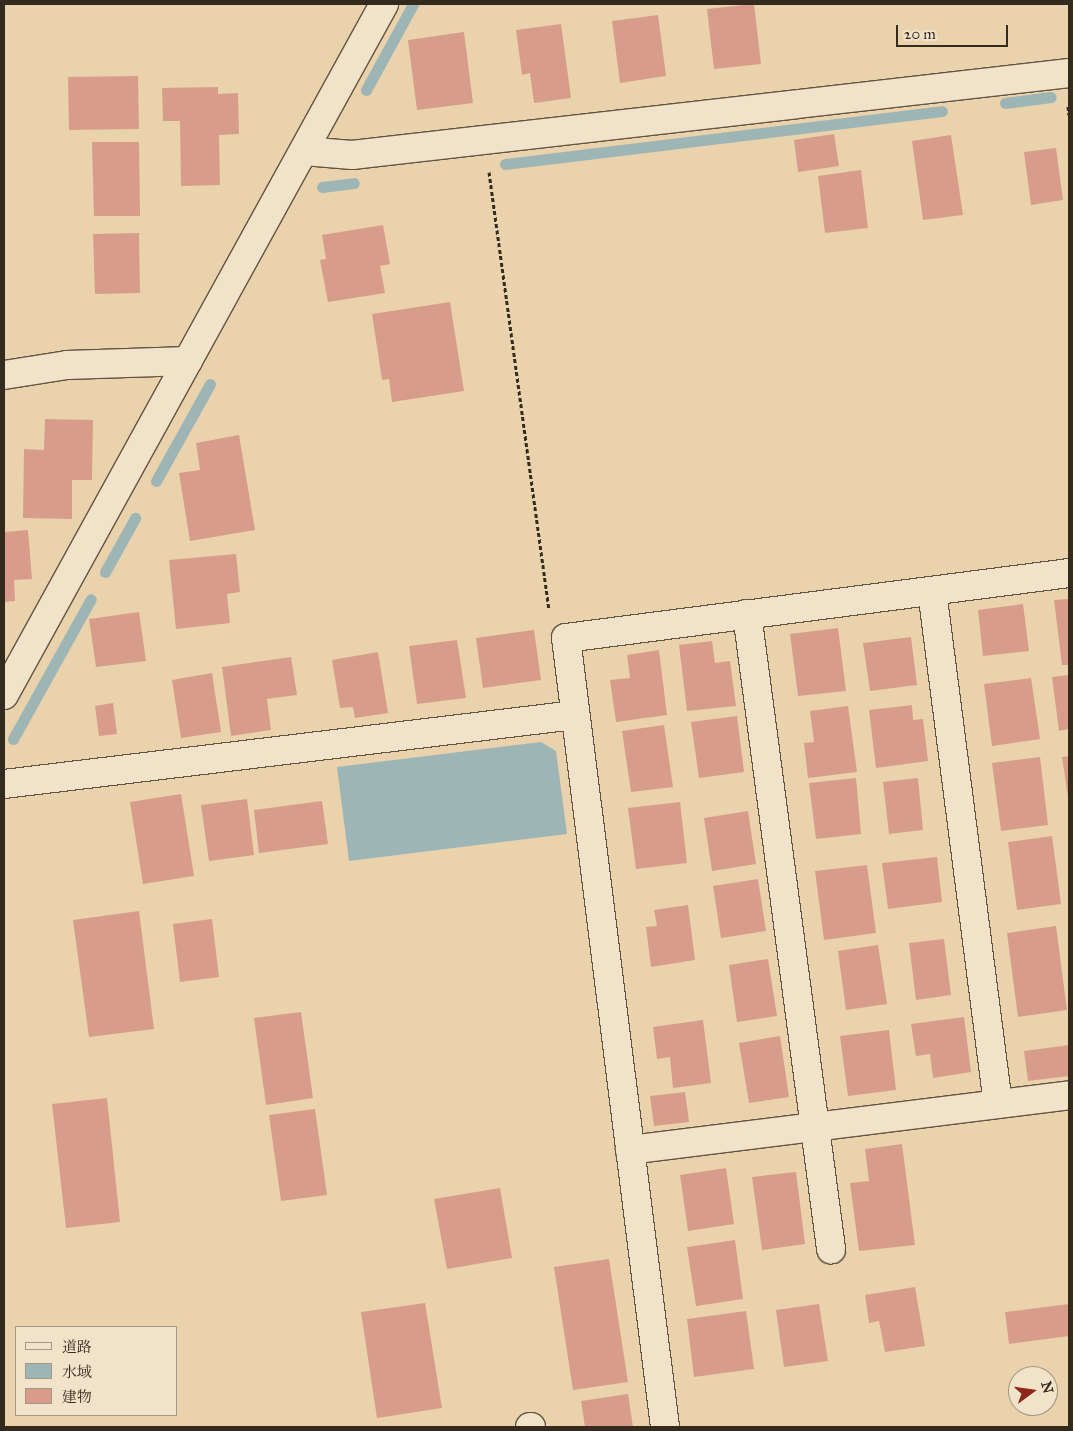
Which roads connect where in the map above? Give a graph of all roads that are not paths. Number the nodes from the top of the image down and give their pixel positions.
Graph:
1 (384, 4) edge
2 (1069, 73) edge
3 (304, 151) junction
4 (188, 361) junction
5 (4, 375) edge
6 (1069, 573) edge
7 (932, 591) junction
8 (747, 614) junction
9 (4, 695) edge
10 (575, 715) junction
11 (4, 784) edge
12 (1069, 1095) edge
13 (998, 1104) junction
14 (817, 1126) junction
15 (630, 1150) junction
16 (831, 1249) dead end
17 (665, 1427) edge

1 - 3 street
2 - 3 street
3 - 4 street
4 - 5 street
4 - 9 street
6 - 7 street
7 - 8 street
7 - 13 street
8 - 10 street
8 - 14 street
10 - 11 street
10 - 15 street
12 - 13 street
13 - 14 street
14 - 15 street
14 - 16 street
15 - 17 street

